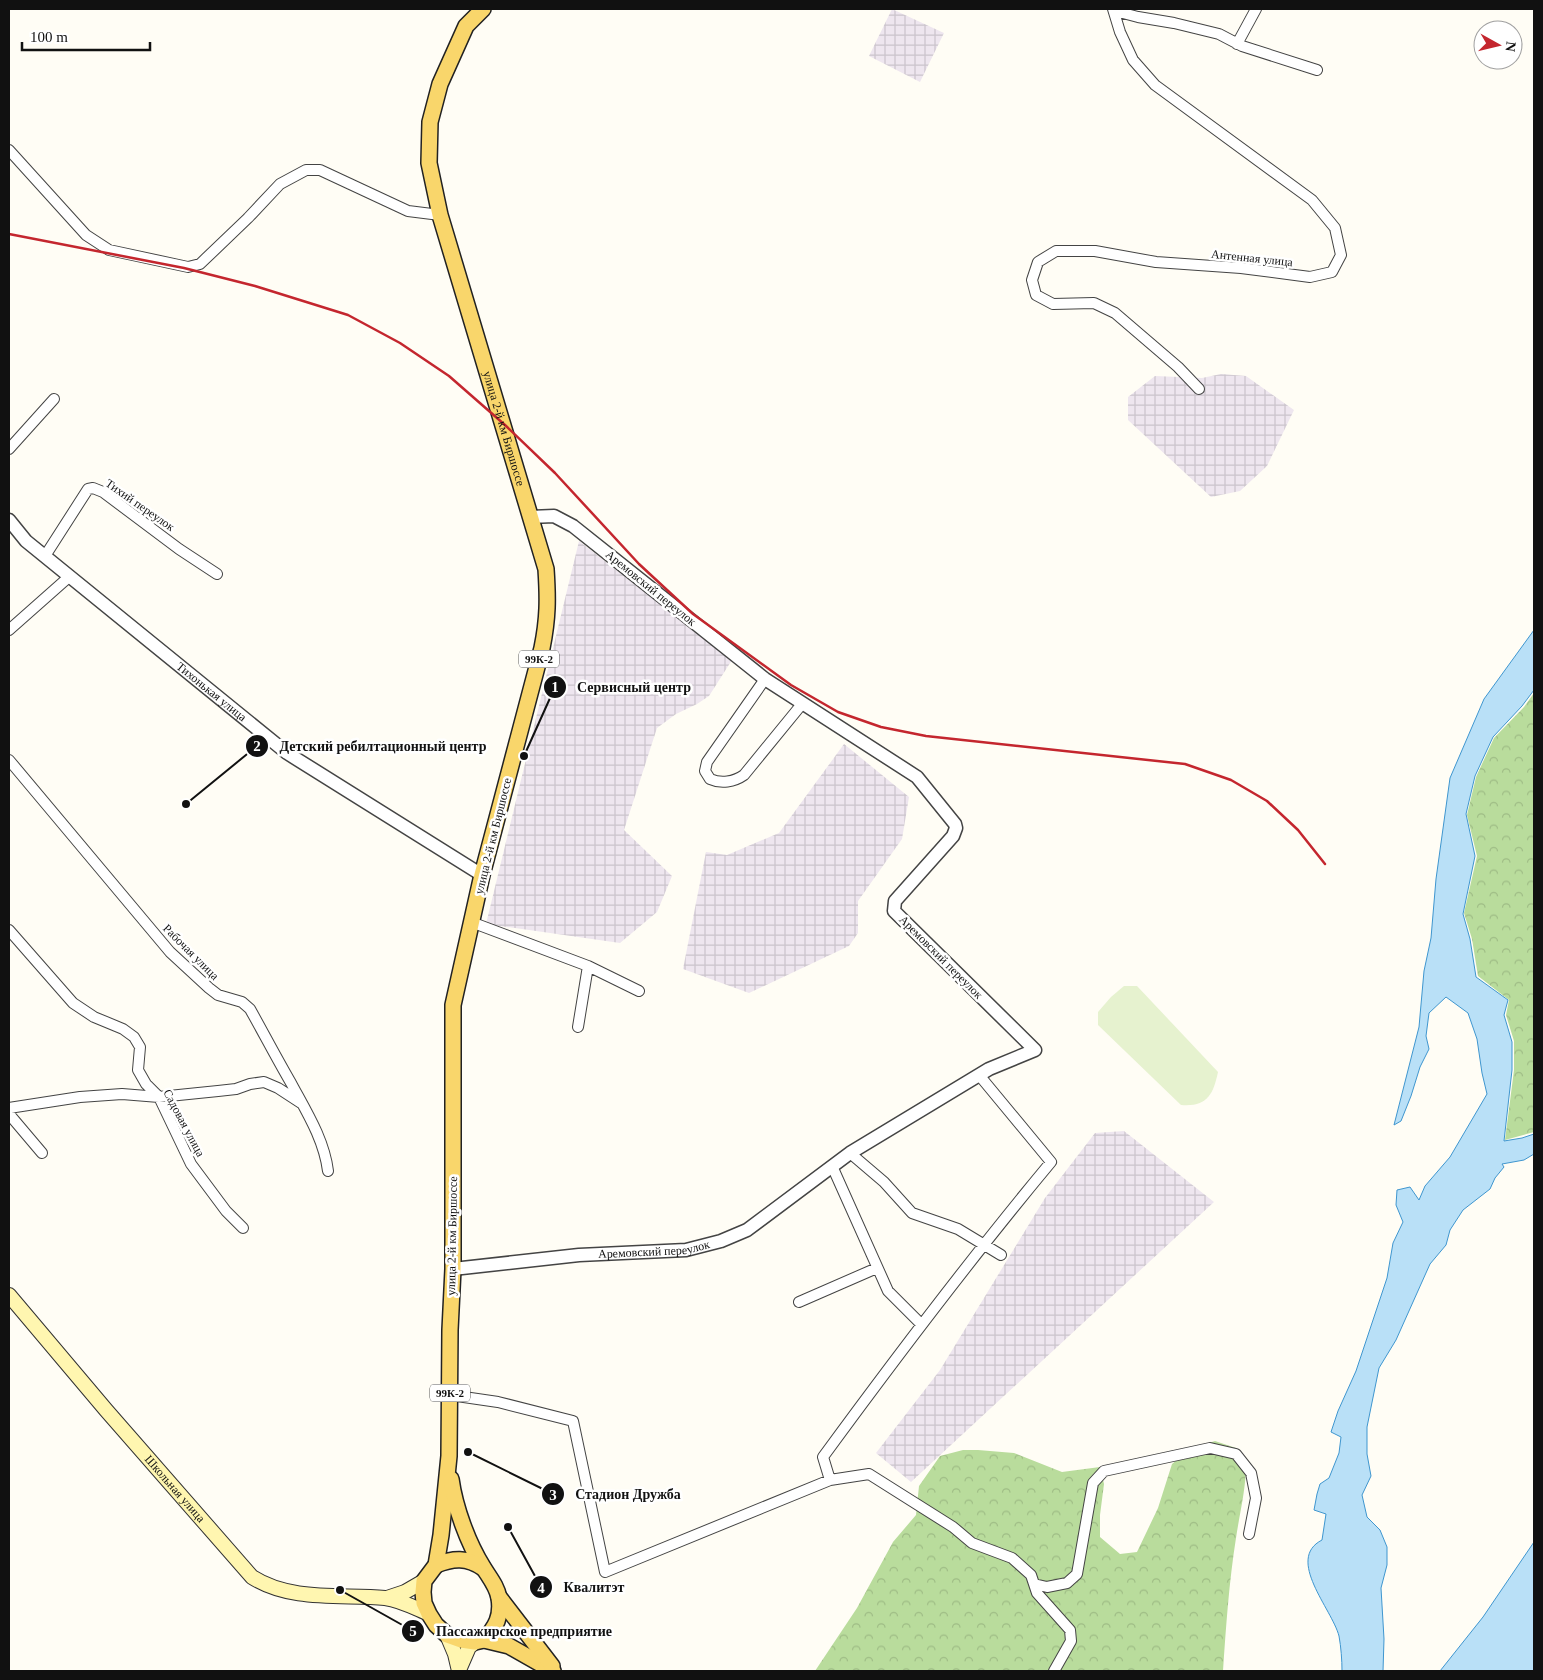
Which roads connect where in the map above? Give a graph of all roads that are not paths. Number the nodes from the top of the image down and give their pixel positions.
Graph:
1 (483, 9) edge
2 (1113, 9) edge
3 (1256, 9) edge
4 (1237, 44) junction
5 (1317, 70) dead end
6 (9, 150) edge
7 (440, 215) junction
8 (1199, 389) dead end
9 (54, 399) dead end
10 (9, 449) edge
11 (530, 517) junction
12 (9, 520) edge
13 (44, 556) junction
14 (217, 574) dead end
15 (70, 576) junction
16 (9, 630) edge
17 (765, 679) junction
18 (802, 704) junction
19 (9, 760) edge
20 (482, 875) junction
21 (471, 922) junction
22 (9, 930) edge
23 (588, 966) junction
24 (639, 991) dead end
25 (578, 1028) dead end
26 (979, 1075) junction
27 (159, 1097) junction
28 (302, 1103) junction
29 (9, 1108) edge
30 (9, 1114) edge
31 (42, 1153) dead end
32 (850, 1153) junction
33 (832, 1166) junction
34 (328, 1171) dead end
35 (243, 1228) dead end
36 (983, 1244) junction
37 (1001, 1255) dead end
38 (877, 1268) junction
39 (453, 1269) junction
40 (9, 1295) edge
41 (799, 1302) dead end
42 (921, 1324) junction
43 (450, 1395) junction
44 (449, 1456) junction
45 (830, 1480) junction
46 (1249, 1534) dead end
47 (436, 1565) junction
48 (483, 1568) junction
49 (424, 1582) junction
50 (1034, 1584) junction
51 (499, 1597) junction
52 (386, 1598) junction
53 (429, 1614) junction
54 (447, 1635) junction
55 (480, 1641) junction
56 (459, 1671) edge
57 (555, 1671) edge
58 (1054, 1671) edge

1 - 7 main road, улица 2-й км Биршоссе / 99К-2
2 - 4 street
2 - 8 street, Антенная улица
3 - 4 street
4 - 5 street
6 - 7 street
7 - 11 main road, улица 2-й км Биршоссе / 99К-2
9 - 10 street
11 - 17 street, Аремовский переулок
11 - 20 main road, улица 2-й км Биршоссе / 99К-2
12 - 13 street, Тихонькая улица
13 - 14 street, Тихий переулок
13 - 15 street, Тихонькая улица
15 - 16 street
15 - 20 street, Тихонькая улица
17 - 18 street, Аремовский переулок
17 - 18 street
18 - 26 street, Аремовский переулок
19 - 28 street, Рабочая улица
20 - 21 main road, улица 2-й км Биршоссе / 99К-2
21 - 23 street
21 - 39 main road, улица 2-й км Биршоссе / 99К-2
22 - 27 street, Садовая улица
23 - 24 street
23 - 25 street
26 - 32 street, Аремовский переулок
26 - 36 street
27 - 28 street
27 - 29 street
27 - 35 street, Садовая улица
28 - 34 street, Рабочая улица
30 - 31 street
32 - 33 street, Аремовский переулок
32 - 36 street
33 - 38 street
33 - 39 street, Аремовский переулок
36 - 37 street
36 - 42 street
38 - 41 street
38 - 42 street
39 - 43 main road, улица 2-й км Биршоссе / 99К-2
40 - 52 main road, Школьная улица
42 - 45 street
43 - 44 main road, улица 2-й км Биршоссе / 99К-2
43 - 45 street
44 - 47 main road, 99К-2
44 - 48 main road, 99К-2
45 - 50 street
46 - 50 street
47 - 48 main road
47 - 49 main road, 99К-2
48 - 51 main road, 99К-2
49 - 52 main road
49 - 53 main road
50 - 58 street
51 - 55 main road, 99К-2
51 - 57 main road, 99К-2
52 - 53 main road
53 - 54 main road
54 - 55 main road, 99К-2
54 - 56 main road
55 - 56 main road
55 - 57 main road, 99К-2

